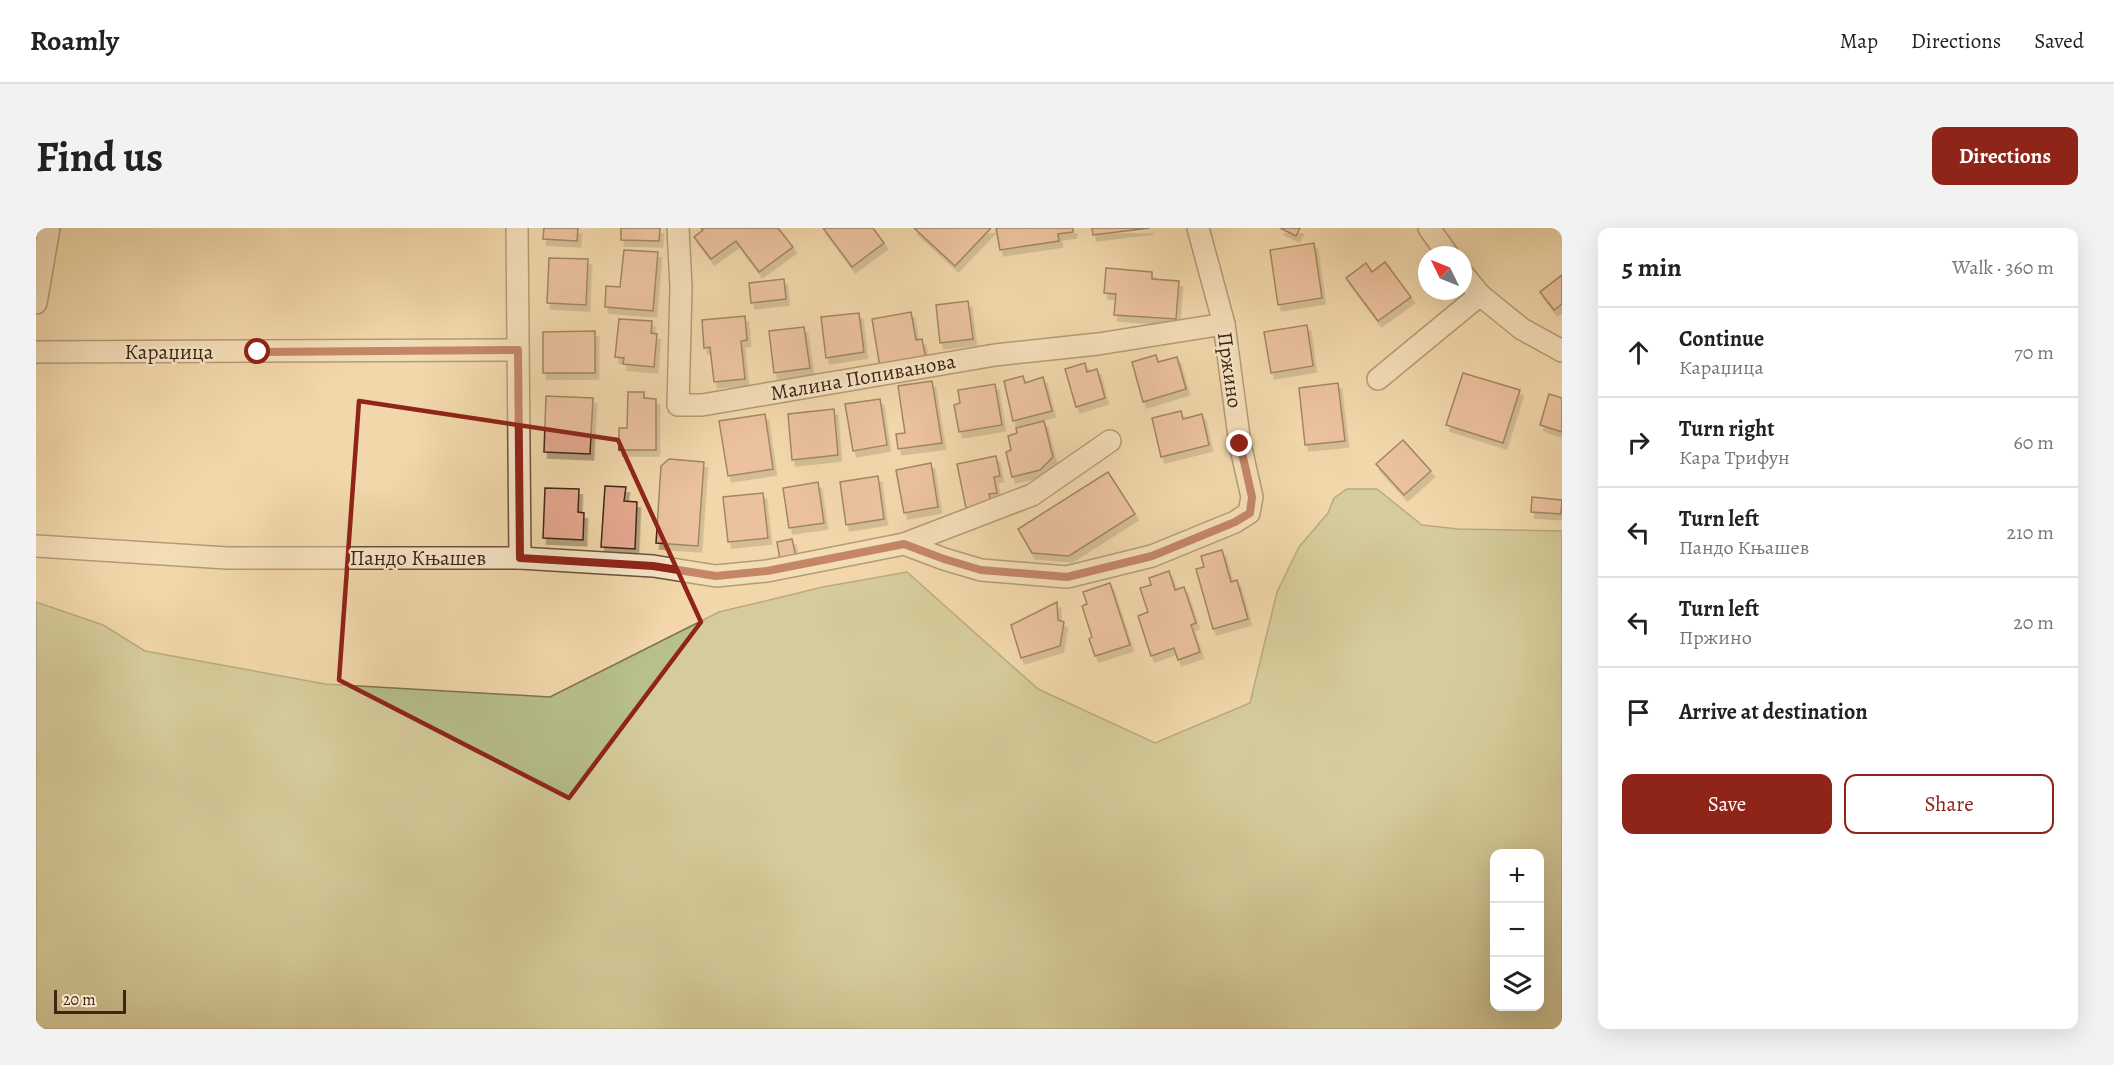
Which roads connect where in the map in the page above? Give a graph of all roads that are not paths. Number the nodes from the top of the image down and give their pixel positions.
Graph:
1 (49, 228) edge
2 (518, 228) edge
3 (678, 228) edge
4 (1198, 228) edge
5 (1429, 228) edge
6 (1442, 246) edge
7 (1472, 285) edge
8 (1480, 295) junction
9 (36, 303) edge
10 (1224, 324) junction
11 (518, 350) junction
12 (1562, 351) edge
13 (36, 352) edge
14 (1378, 379) dead end
15 (1110, 441) dead end
16 (904, 544) junction
17 (36, 546) edge
18 (520, 558) junction

1 - 9 street
2 - 11 street
3 - 10 street, Малина Попиванова
4 - 10 street, Пржино
5 - 6 street
7 - 8 street
8 - 12 street
8 - 14 street
10 - 16 street, Пржино
11 - 13 street, Караџица
11 - 18 street
15 - 16 street, Пандо Књашев
16 - 18 street, Пандо Књашев
17 - 18 street, Пандо Књашев

